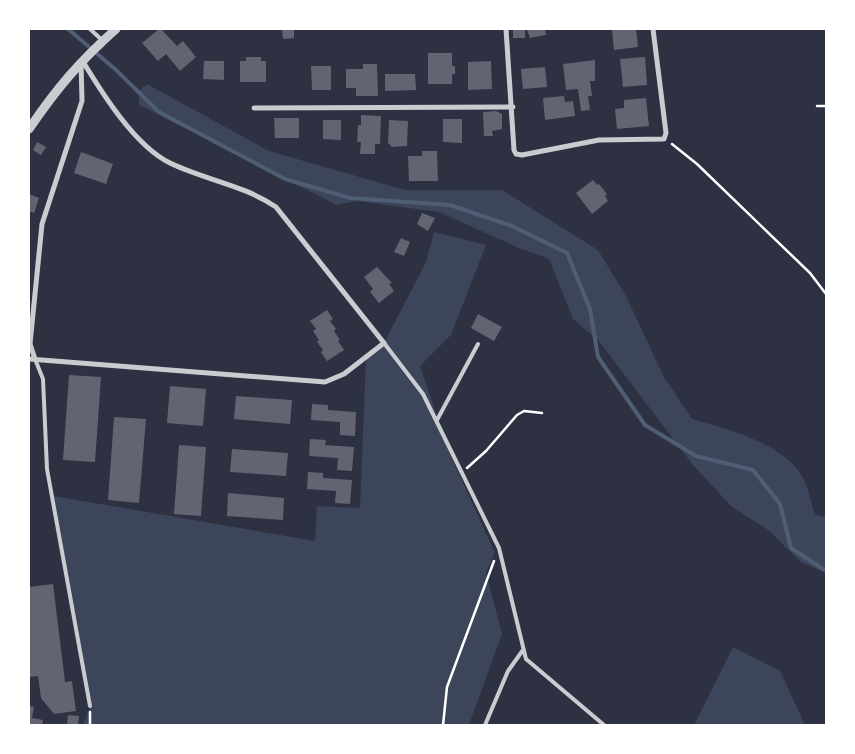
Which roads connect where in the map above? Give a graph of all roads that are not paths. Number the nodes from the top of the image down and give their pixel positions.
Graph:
1 (90, 29) edge
2 (116, 29) edge
3 (506, 29) edge
4 (654, 29) edge
5 (101, 42) junction
6 (84, 58) junction
7 (513, 107) junction
8 (254, 108) dead end
9 (29, 129) edge
10 (384, 344) junction
11 (478, 344) dead end
12 (29, 359) edge
13 (35, 359) junction
14 (436, 420) junction
15 (523, 650) junction
16 (90, 706) dead end
17 (485, 725) edge
18 (604, 725) edge

1 - 5 lane
2 - 5 street
3 - 7 street
4 - 7 street
5 - 6 street
6 - 9 street
6 - 10 street
6 - 13 street
7 - 8 street
10 - 13 street
10 - 14 lane
11 - 14 lane
12 - 13 street
13 - 16 lane
14 - 15 lane
15 - 17 lane
15 - 18 lane

